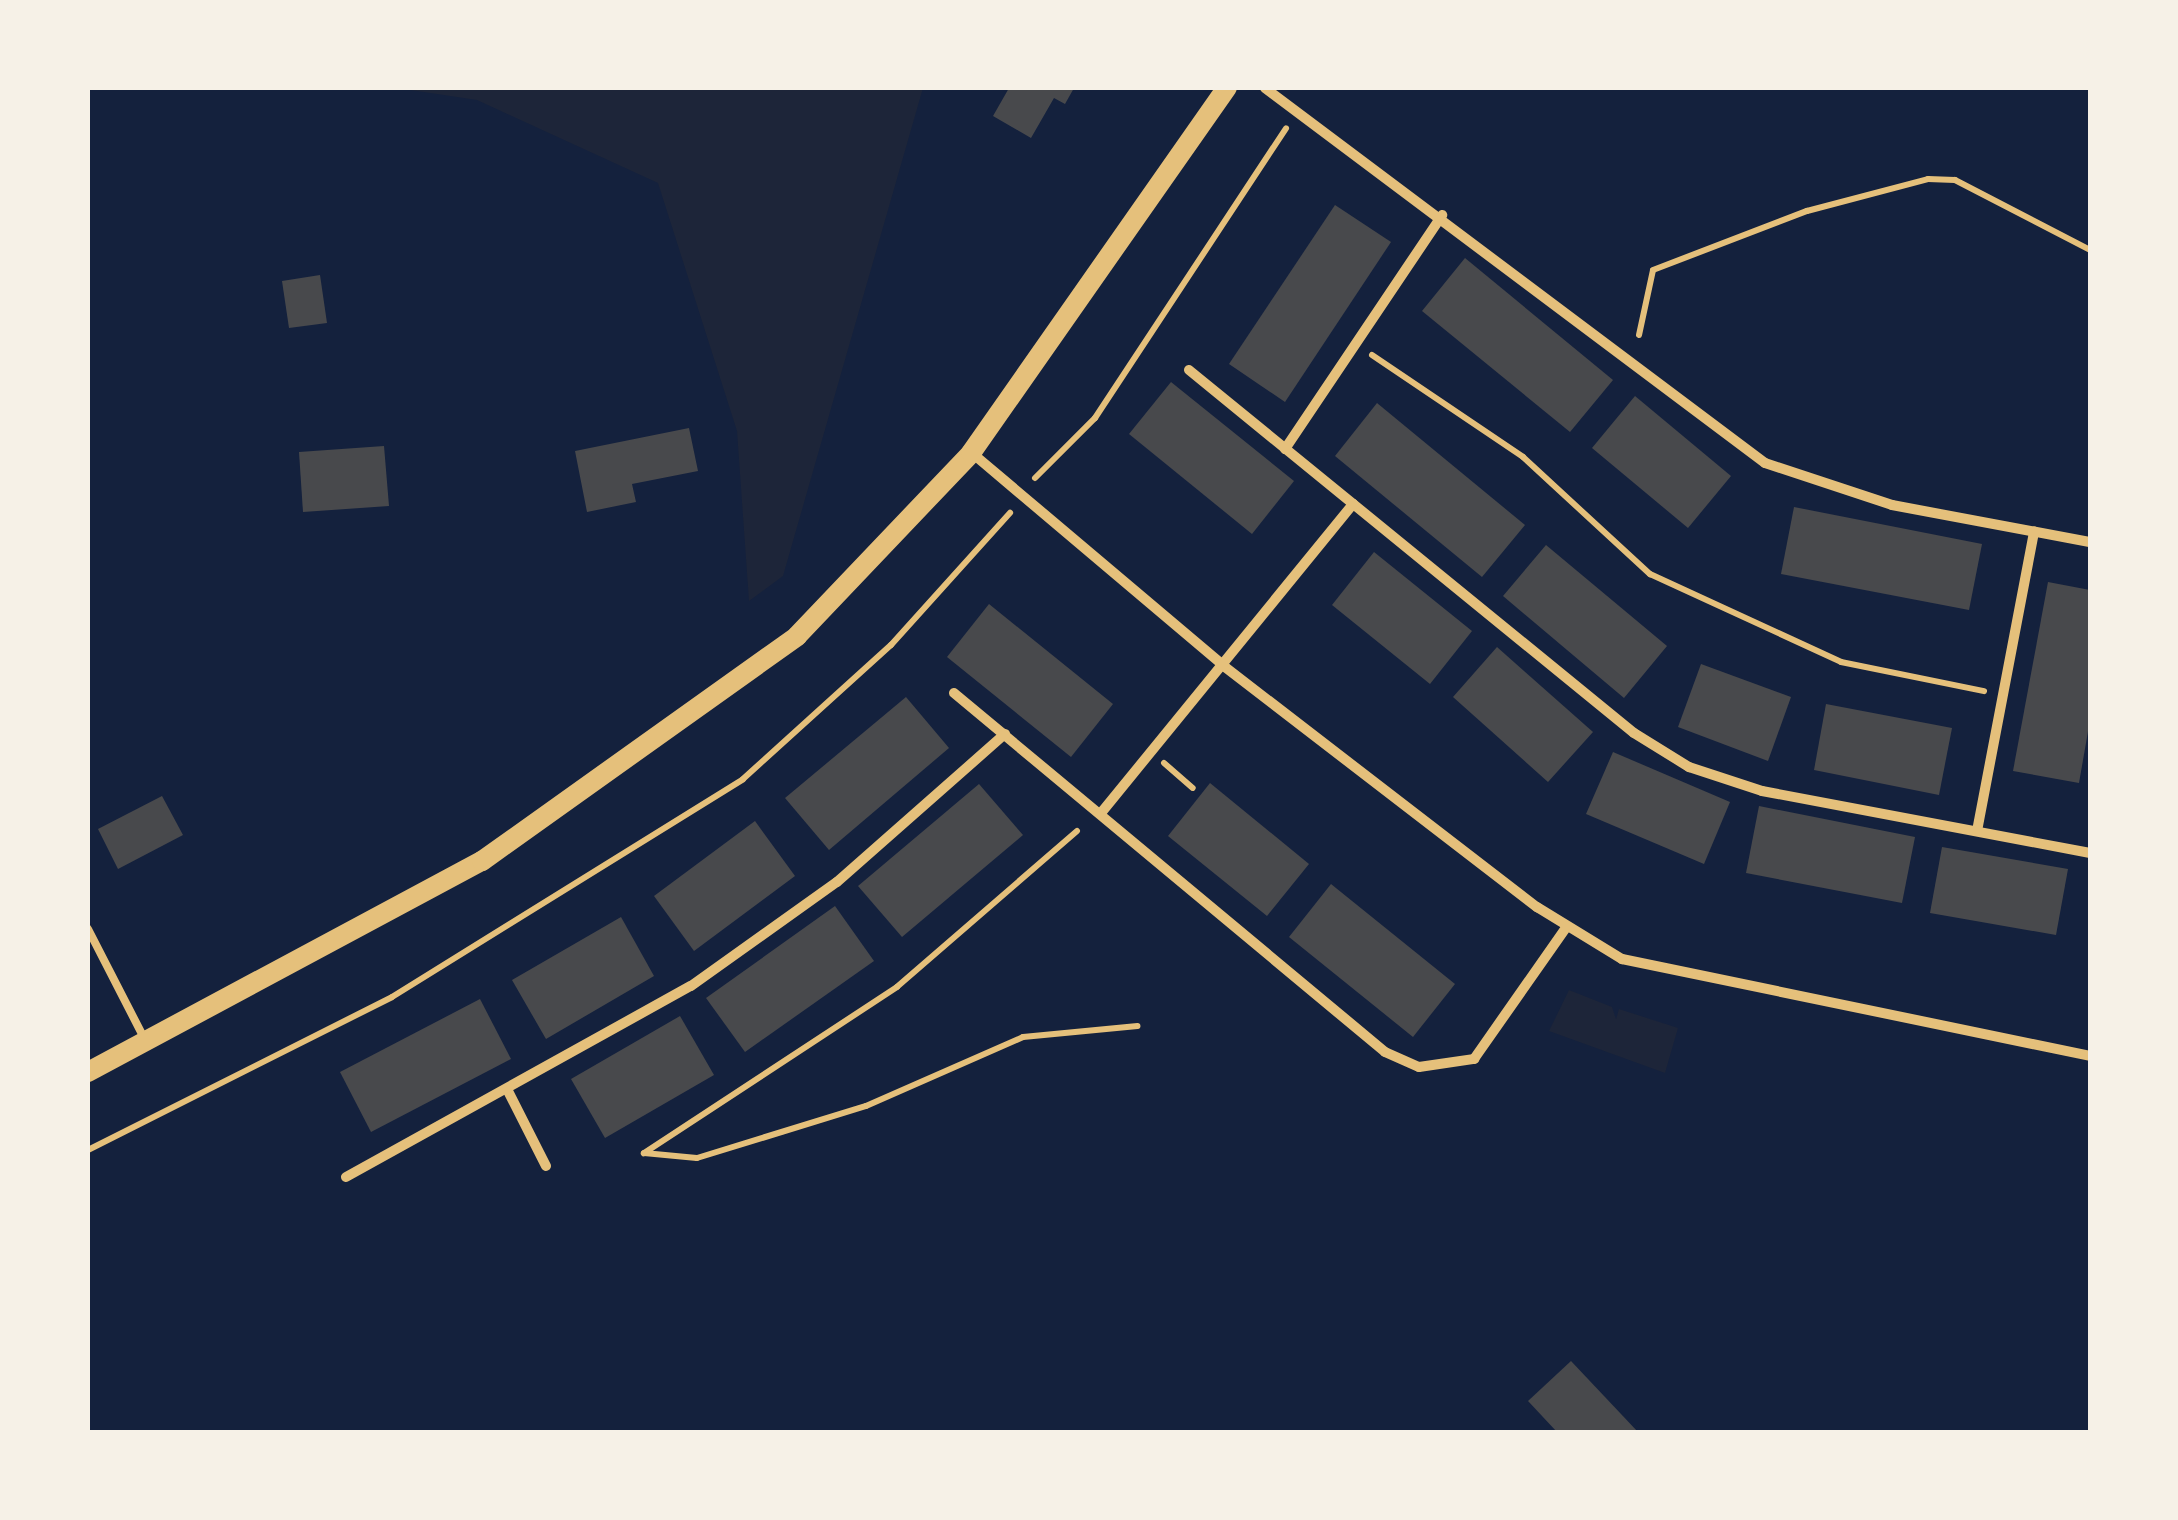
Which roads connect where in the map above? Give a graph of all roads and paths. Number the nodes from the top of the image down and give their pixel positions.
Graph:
1 (1227, 88) edge
2 (1265, 88) edge
3 (1300, 110) junction
4 (1442, 215) junction
5 (2090, 250) edge
6 (1639, 335) dead end
7 (1371, 354) dead end
8 (1188, 370) dead end
9 (1286, 448) junction
10 (971, 453) junction
11 (1040, 472) dead end
12 (1353, 504) junction
13 (1008, 515) dead end
14 (2034, 532) junction
15 (2090, 542) edge
16 (1225, 667) junction
17 (1984, 691) dead end
18 (954, 693) dead end
19 (1005, 734) junction
20 (1152, 753) junction
21 (1193, 788) dead end
22 (1101, 813) junction
23 (1077, 831) dead end
24 (1977, 832) junction
25 (2090, 853) edge
26 (1567, 926) junction
27 (88, 929) edge
28 (1137, 1026) dead end
29 (146, 1042) junction
30 (2090, 1056) edge
31 (88, 1072) edge
32 (508, 1091) junction
33 (88, 1150) edge
34 (546, 1166) dead end
35 (346, 1177) dead end

1 - 10 main road
2 - 3 street
3 - 4 street
3 - 11 path
4 - 9 street
4 - 14 street
5 - 6 path
7 - 17 path
8 - 9 street
9 - 12 street
10 - 16 street
10 - 29 main road
12 - 16 street
12 - 24 street
13 - 33 path
14 - 15 street
14 - 24 street
16 - 20 street
16 - 26 street
18 - 19 street
19 - 22 street
19 - 32 street
20 - 21 path
20 - 22 street
22 - 26 street
23 - 28 path
24 - 25 street
26 - 30 street
27 - 29 lane
29 - 31 main road
32 - 34 street
32 - 35 street

